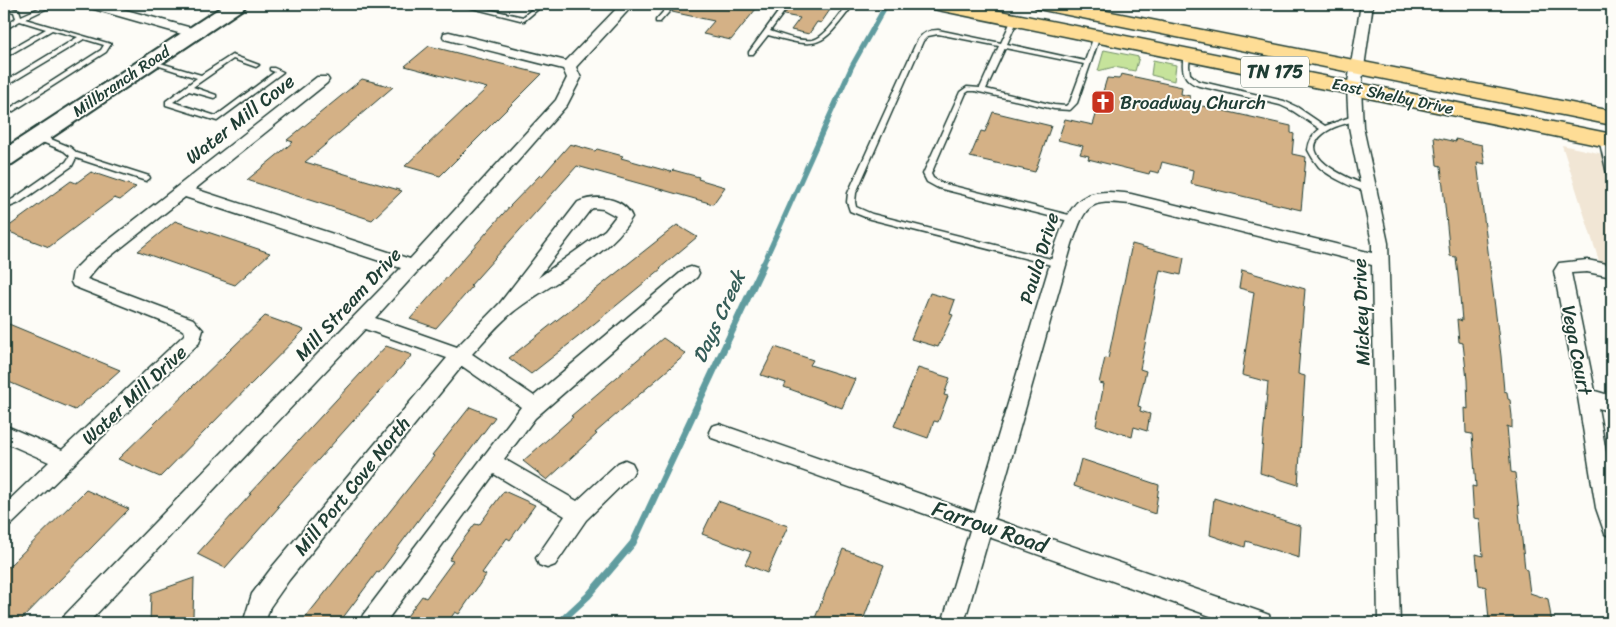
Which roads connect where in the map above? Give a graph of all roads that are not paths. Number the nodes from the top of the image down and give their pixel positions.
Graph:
1 (53, 4) edge
2 (94, 4) edge
3 (238, 4) edge
4 (459, 4) edge
5 (541, 4) edge
6 (605, 4) edge
7 (673, 4) edge
8 (787, 4) edge
9 (850, 4) edge
10 (938, 4) edge
11 (1043, 4) edge
12 (1367, 4) edge
13 (627, 6) edge
14 (4, 8) edge
15 (19, 19) junction
16 (1015, 19) junction
17 (658, 21) dead end
18 (4, 28) edge
19 (52, 28) junction
20 (766, 32) junction
21 (194, 33) junction
22 (449, 36) dead end
23 (1097, 36) junction
24 (83, 37) junction
25 (1003, 45) junction
26 (751, 53) dead end
27 (1188, 54) junction
28 (4, 56) edge
29 (150, 62) junction
30 (1087, 63) junction
31 (256, 65) dead end
32 (569, 66) junction
33 (1356, 66) junction
34 (272, 70) dead end
35 (202, 77) junction
36 (322, 80) dead end
37 (4, 85) edge
38 (187, 88) junction
39 (1354, 88) junction
40 (982, 91) junction
41 (214, 96) dead end
42 (230, 100) dead end
43 (238, 103) junction
44 (4, 115) edge
45 (1356, 118) junction
46 (1612, 118) edge
47 (1324, 130) junction
48 (38, 136) junction
49 (1608, 140) edge
50 (74, 155) junction
51 (4, 159) edge
52 (146, 178) dead end
53 (1612, 178) edge
54 (182, 190) junction
55 (1370, 190) junction
56 (4, 206) edge
57 (1072, 219) junction
58 (1381, 261) junction
59 (1059, 264) junction
60 (413, 266) junction
61 (1611, 271) edge
62 (691, 273) dead end
63 (506, 308) junction
64 (362, 321) junction
65 (460, 355) junction
66 (1587, 397) junction
67 (1612, 404) edge
68 (534, 406) junction
69 (719, 432) dead end
70 (4, 433) edge
71 (65, 460) junction
72 (490, 461) junction
73 (625, 468) dead end
74 (579, 513) junction
75 (1609, 517) edge
76 (4, 518) edge
77 (981, 524) junction
78 (547, 558) dead end
79 (73, 623) edge
80 (254, 623) edge
81 (371, 623) edge
82 (953, 623) edge
83 (1260, 623) edge
84 (1389, 623) edge

1 - 15 lane
2 - 21 street
3 - 21 main road, Millbranch Road
4 - 5 lane
6 - 13 lane
7 - 17 lane
8 - 20 lane
9 - 20 lane
10 - 16 main road, East Shelby Drive / TN 175
11 - 33 main road, East Shelby Drive / TN 175
12 - 33 street, Mickey Drive
13 - 32 street
14 - 15 lane
15 - 18 lane
15 - 19 lane
16 - 23 main road, East Shelby Drive / TN 175
16 - 25 lane
19 - 24 lane
19 - 28 lane
20 - 26 lane
21 - 29 main road, Millbranch Road
22 - 32 street
23 - 27 main road, East Shelby Drive / TN 175
23 - 30 lane
24 - 37 lane
24 - 44 lane
25 - 30 lane
25 - 40 lane
25 - 59 lane
27 - 39 main road, East Shelby Drive / TN 175
27 - 47 lane
29 - 35 lane
29 - 48 main road, Millbranch Road
30 - 40 lane
31 - 35 lane
32 - 60 street, Mill Stream Drive
33 - 39 street, Mickey Drive
33 - 46 main road, East Shelby Drive / TN 175
34 - 43 lane
35 - 38 lane
36 - 54 street, Water Mill Cove
38 - 41 lane
38 - 43 lane
39 - 45 street, Mickey Drive
39 - 49 main road, East Shelby Drive / TN 175
40 - 57 lane
42 - 43 lane
45 - 47 lane
45 - 55 street, Mickey Drive
47 - 55 lane
48 - 50 lane
48 - 51 main road, Millbranch Road
49 - 53 lane
50 - 52 lane
50 - 56 lane
54 - 60 street
54 - 71 street, Water Mill Drive
55 - 58 street, Mickey Drive
57 - 58 street, Paula Drive
57 - 59 street, Paula Drive
58 - 84 street, Mickey Drive
59 - 77 street, Paula Drive
60 - 64 street, Mill Stream Drive
61 - 66 street, Vega Court
62 - 68 street
63 - 63 street
63 - 65 street, Mill Port Cove North
64 - 65 street
64 - 79 street, Mill Stream Drive
65 - 68 street
65 - 80 street, Mill Port Cove North
66 - 67 street
66 - 75 street, Vega Court
68 - 72 street
69 - 77 street, Farrow Road
70 - 71 street
71 - 76 street, Water Mill Drive
72 - 74 street
72 - 81 street
73 - 74 street
74 - 78 street
77 - 82 street, Paula Drive
77 - 83 street, Farrow Road

